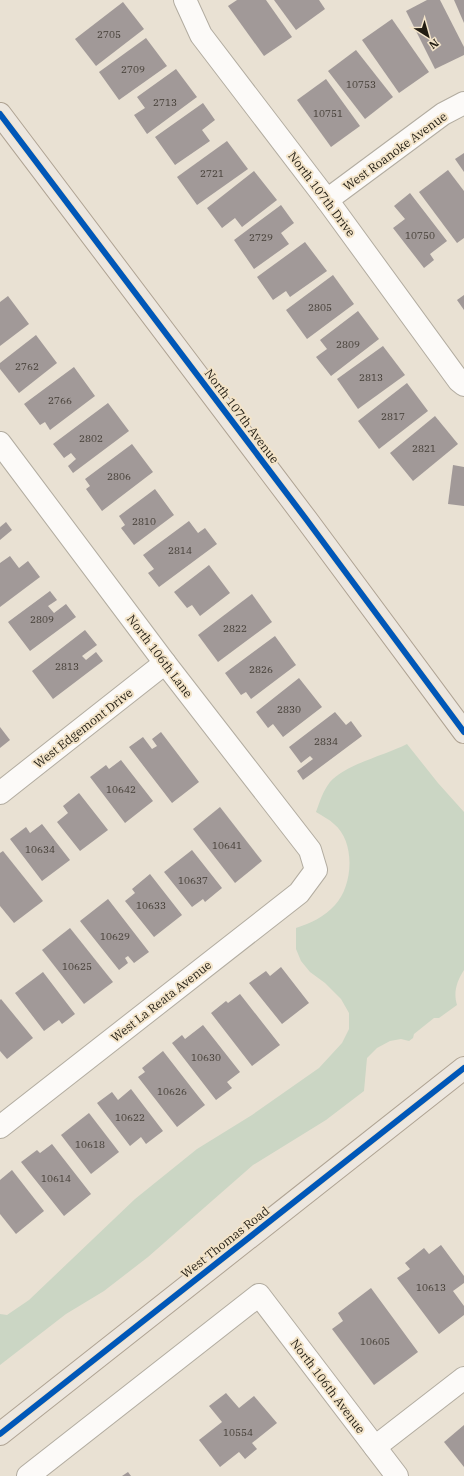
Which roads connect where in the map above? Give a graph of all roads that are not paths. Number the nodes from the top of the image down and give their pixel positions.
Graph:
1 (185, 0) edge
2 (464, 103) edge
3 (0, 114) edge
4 (327, 200) junction
5 (464, 385) edge
6 (0, 443) edge
7 (165, 663) junction
8 (464, 732) edge
9 (0, 793) edge
10 (316, 870) joint
11 (464, 1068) edge
12 (0, 1127) edge
13 (464, 1378) edge
14 (0, 1434) edge
15 (375, 1447) junction
16 (28, 1476) edge
17 (397, 1476) edge

1 - 4 street, North 107th Drive
2 - 4 street, West Roanoke Avenue
3 - 8 main road, North 107th Avenue
4 - 5 street, North 107th Drive
6 - 7 street, North 106th Lane
7 - 9 street, West Edgemont Drive
7 - 10 street, North 106th Lane
10 - 12 street, West La Reata Avenue
11 - 14 main road, West Thomas Road
13 - 15 street
15 - 16 street, North 106th Avenue
15 - 17 street, North 106th Avenue

